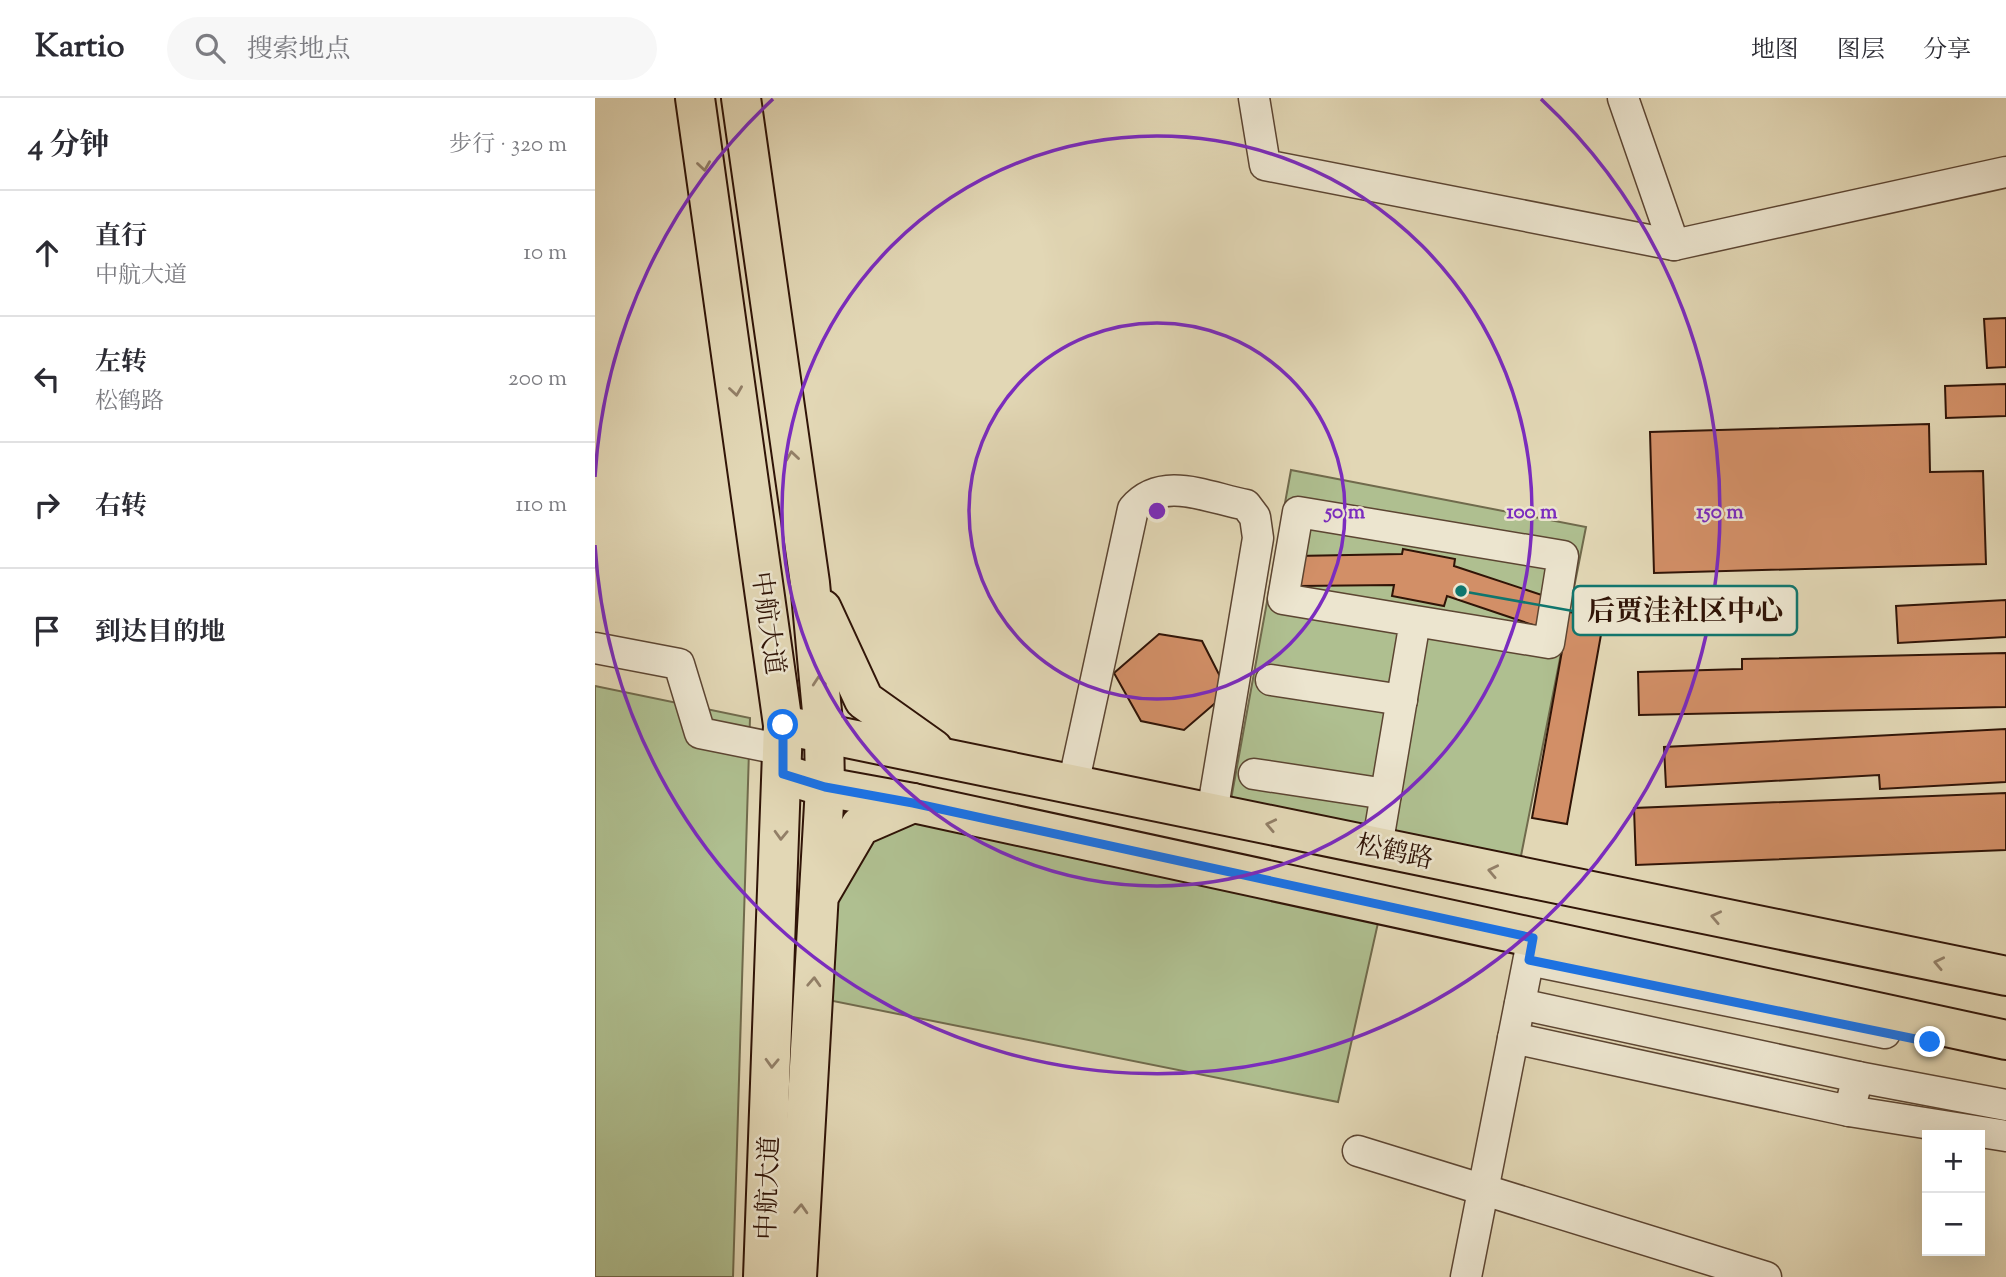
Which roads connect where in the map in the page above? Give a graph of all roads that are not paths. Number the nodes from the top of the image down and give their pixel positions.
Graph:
1 (695, 98) edge
2 (741, 98) edge
3 (1254, 98) edge
4 (1623, 98) edge
5 (2006, 172) edge
6 (1674, 245) junction
7 (810, 583) junction
8 (1415, 621) junction
9 (595, 648) edge
10 (1271, 680) dead end
11 (1402, 700) junction
12 (824, 733) junction
13 (784, 750) junction
14 (946, 758) junction
15 (1254, 774) dead end
16 (1073, 785) junction
17 (825, 787) junction
18 (1386, 794) junction
19 (913, 803) junction
20 (1212, 813) junction
21 (1377, 847) junction
22 (819, 896) junction
23 (1531, 949) junction
24 (2006, 976) edge
25 (1520, 1004) junction
26 (1513, 1038) junction
27 (2006, 1040) edge
28 (2006, 1054) edge
29 (1858, 1077) junction
30 (2006, 1105) edge
31 (1849, 1111) junction
32 (2006, 1136) edge
33 (1357, 1151) dead end
34 (1482, 1191) junction
35 (763, 1277) edge
36 (797, 1277) edge
37 (1466, 1277) edge
38 (1766, 1277) edge

1 -> 13 main road, 中航大道
7 -> 2 main road, 中航大道
3 - 6 street
4 - 6 street
5 - 6 street
12 -> 7 main road, 中航大道
7 - 14 main road
8 - 8 street
8 - 11 street
9 - 13 street
10 - 11 street
11 - 18 street
12 - 13 main road, 松鹤路
12 - 14 main road, 松鹤路
12 - 17 main road, 中航大道
13 - 17 main road
13 -> 35 main road, 中航大道
14 - 16 main road, 松鹤路
15 - 18 street
16 - 20 main road, 松鹤路
16 - 20 street
17 - 19 main road
17 - 22 main road, 中航大道
18 - 21 street
19 - 22 main road
19 - 23 main road
21 -> 20 main road, 松鹤路
24 -> 21 main road, 松鹤路
36 -> 22 main road, 中航大道
23 - 25 street
23 - 27 main road
23 - 28 street
25 - 26 street
25 - 29 street
26 - 31 street
26 - 34 street
29 - 30 street
29 - 31 street
31 - 32 street
33 - 34 street
34 - 37 street
34 - 38 street

